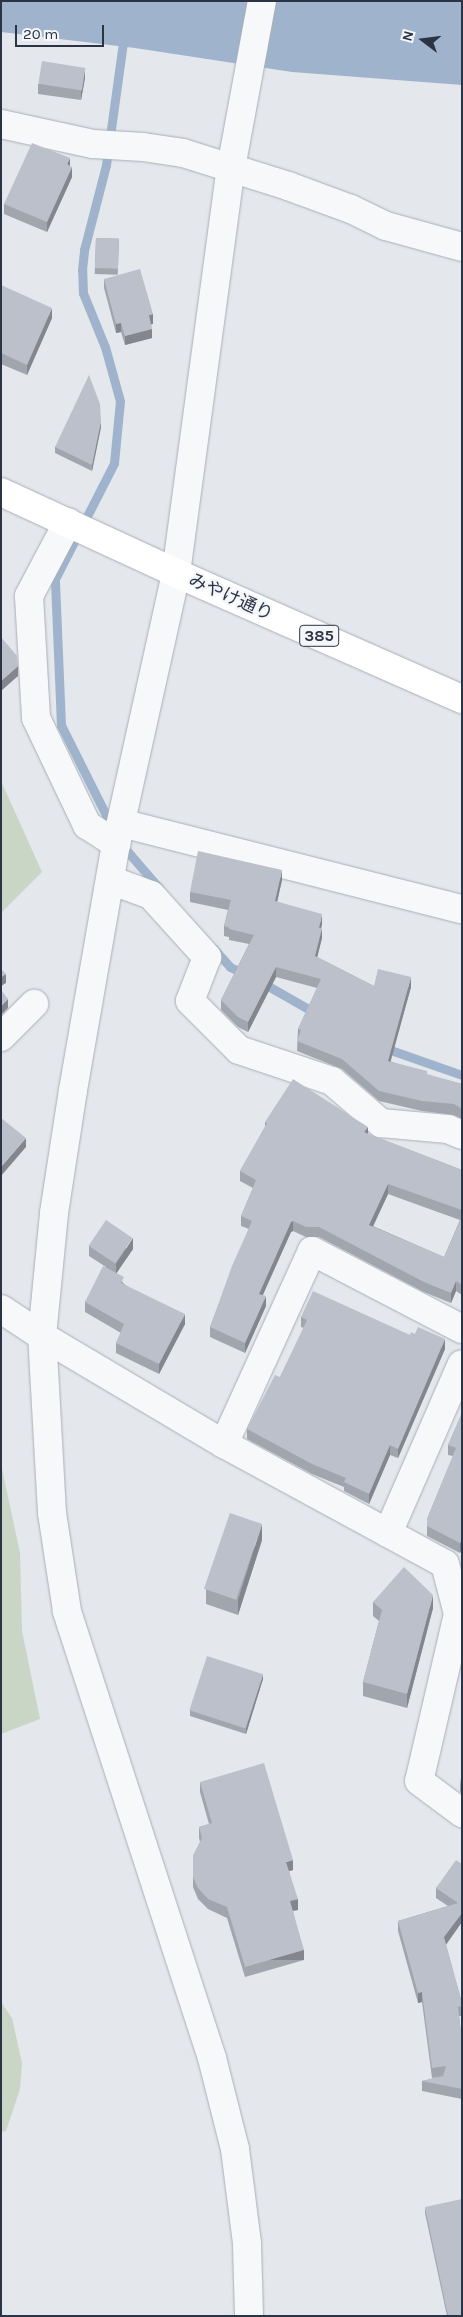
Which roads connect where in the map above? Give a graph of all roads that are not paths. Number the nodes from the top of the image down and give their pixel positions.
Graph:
1 (262, 1) edge
2 (1, 124) edge
3 (232, 161) junction
4 (462, 247) edge
5 (1, 492) edge
6 (68, 522) junction
7 (176, 573) junction
8 (462, 699) edge
9 (119, 833) junction
10 (110, 880) junction
11 (462, 909) edge
12 (34, 1004) dead end
13 (1, 1037) edge
14 (462, 1135) edge
15 (1, 1309) edge
16 (462, 1328) edge
17 (42, 1336) junction
18 (462, 1364) edge
19 (224, 1444) junction
20 (388, 1533) junction
21 (462, 1813) edge
22 (249, 2316) edge

1 - 3 street
2 - 3 street
3 - 4 street
3 - 7 street
5 - 6 highway, みやけ通り / 385
6 - 7 highway, みやけ通り / 385
6 - 9 street
7 - 8 highway, みやけ通り / 385
7 - 9 street
9 - 10 street
9 - 11 street
10 - 14 street
10 - 17 street
12 - 13 street
15 - 17 street
16 - 19 street
17 - 19 street
17 - 22 street
18 - 20 street
19 - 20 street
20 - 21 street

